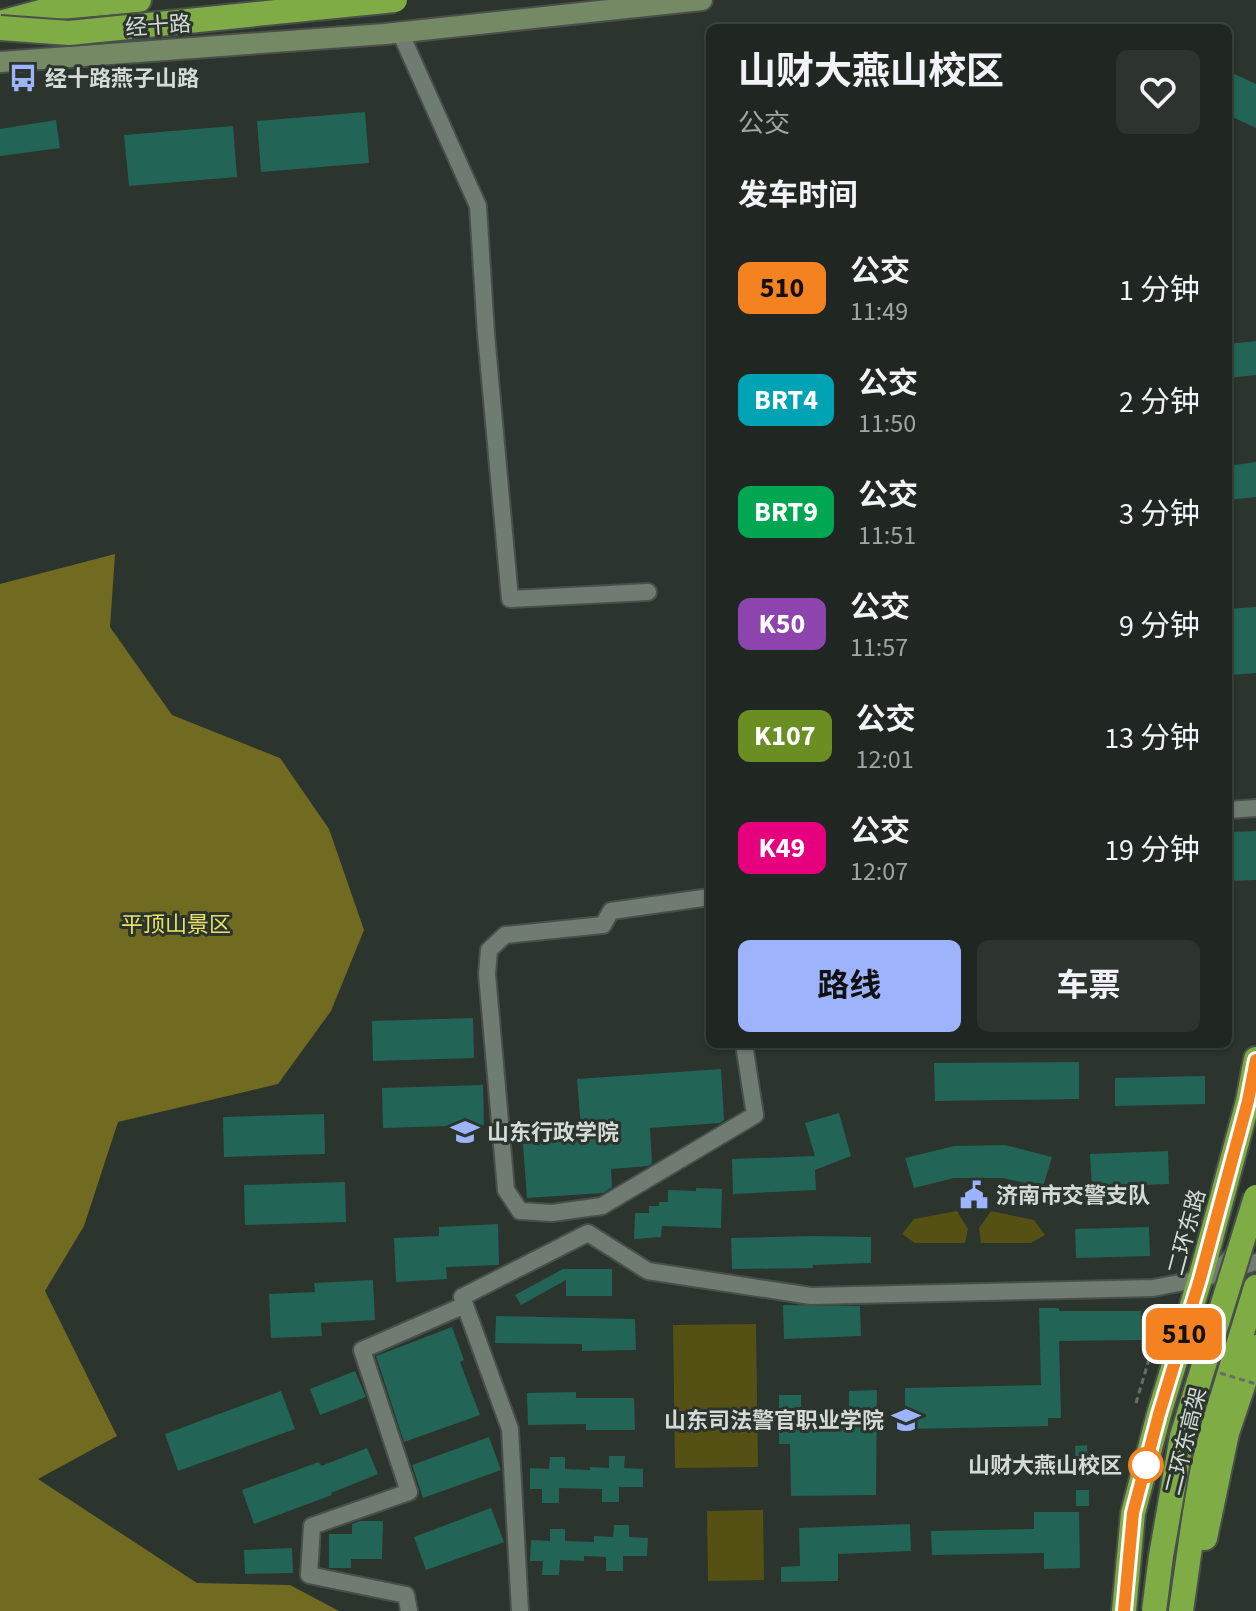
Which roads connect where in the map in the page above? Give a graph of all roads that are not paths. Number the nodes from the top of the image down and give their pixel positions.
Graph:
1 (139, 0) edge
2 (395, 0) edge
3 (702, 0) edge
4 (0, 25) edge
5 (400, 32) junction
6 (0, 62) edge
7 (648, 592) dead end
8 (1256, 808) edge
9 (1232, 810) edge
10 (706, 898) edge
11 (745, 1048) edge
12 (1256, 1059) edge
13 (1253, 1091) edge
14 (1256, 1197) edge
15 (1256, 1231) edge
16 (1256, 1262) edge
17 (1200, 1279) junction
18 (1256, 1287) edge
19 (465, 1305) junction
20 (1256, 1347) edge
21 (409, 1611) edge
22 (520, 1611) edge
23 (1124, 1611) edge
24 (1154, 1611) edge
25 (1181, 1611) edge
26 (1192, 1611) edge

1 - 4 highway, 经十路
2 - 4 highway, bridge
3 - 5 main road, 经十路
5 - 6 main road, 经十路
5 - 7 street
8 - 9 street
10 - 11 street
12 - 13 highway, 二环东路
13 - 17 highway, 二环东路
14 - 24 highway, 二环东高架, bridge
15 - 17 lane
16 - 17 street
17 - 19 street
17 - 23 highway, 二环东路
18 - 25 highway, 二环东高架
19 - 21 street
19 - 22 street
20 - 26 highway

